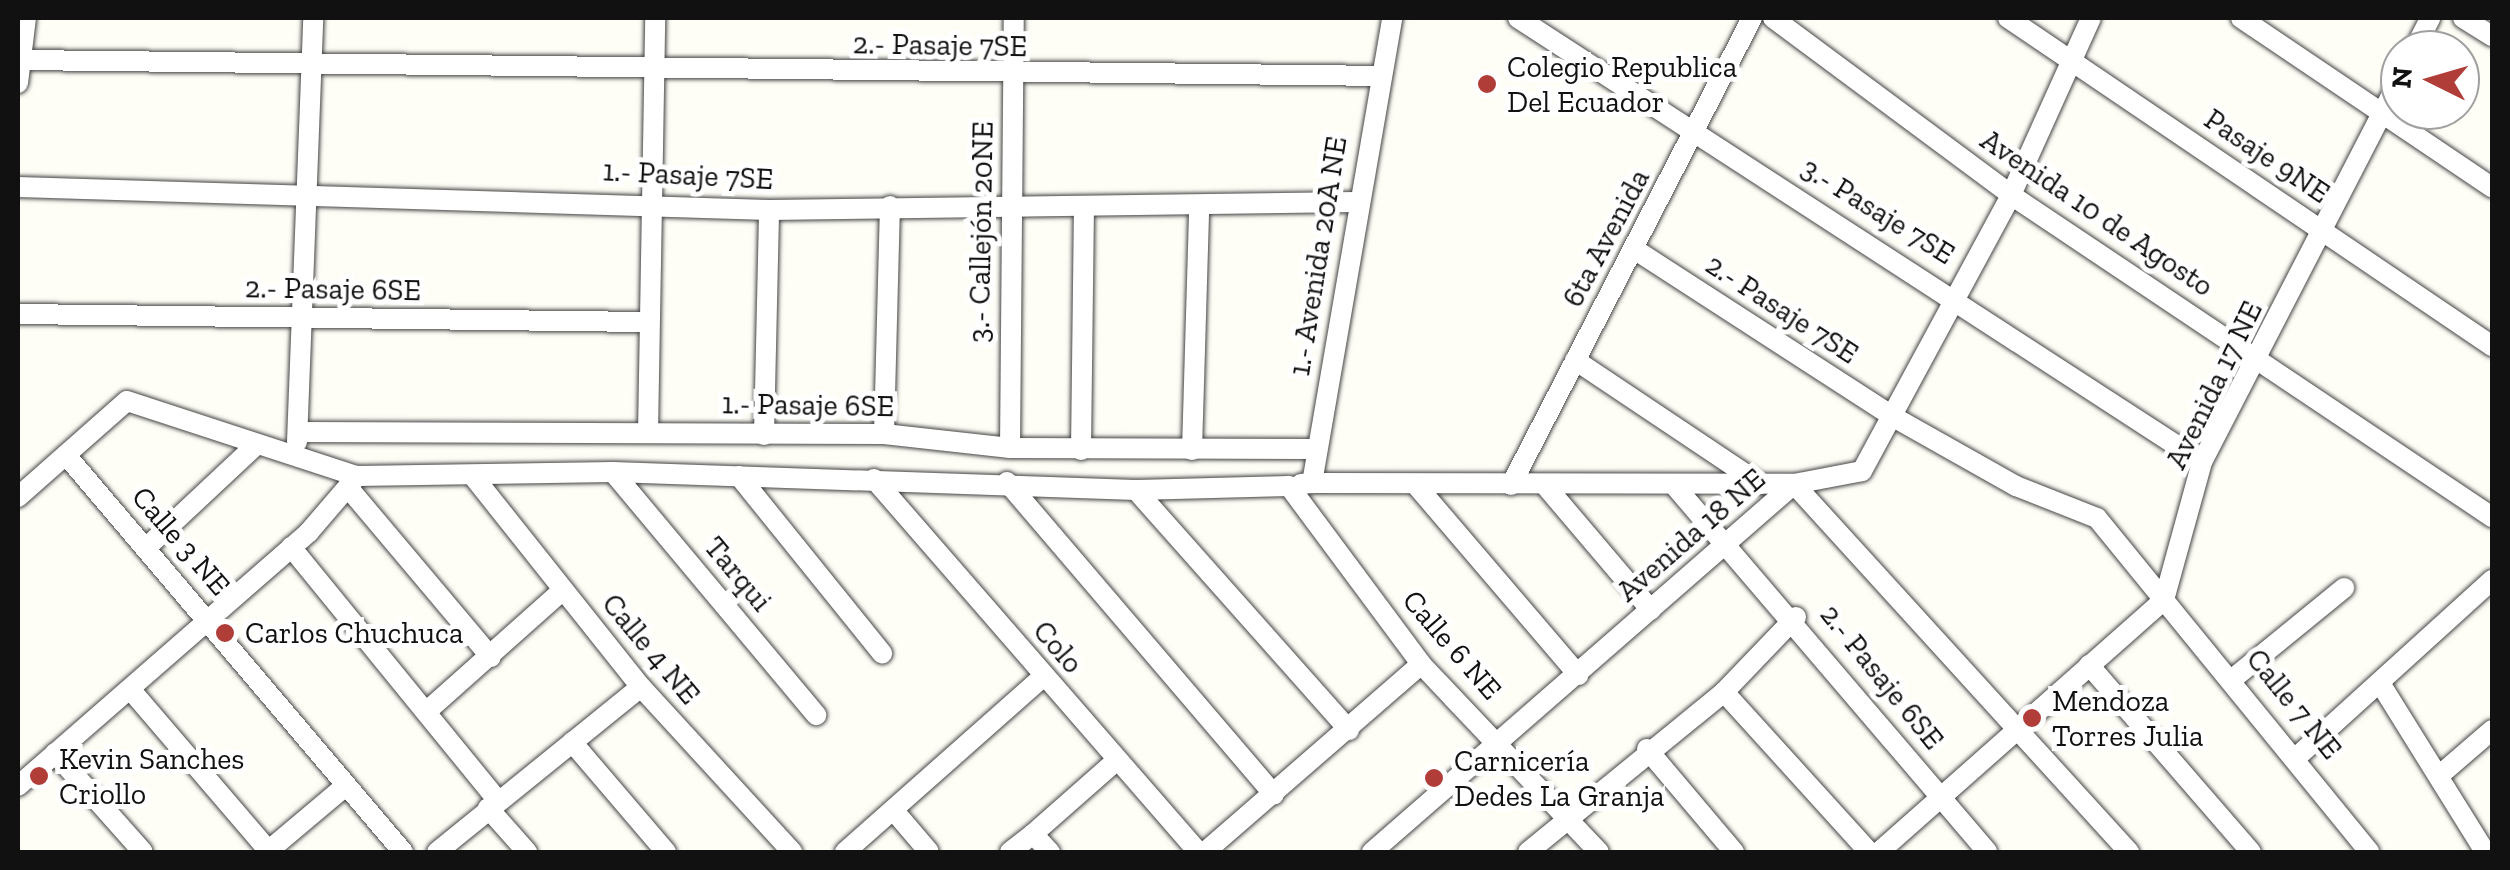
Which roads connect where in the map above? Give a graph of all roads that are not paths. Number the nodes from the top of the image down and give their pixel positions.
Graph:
1 (26, 18) edge
2 (314, 18) edge
3 (655, 18) edge
4 (1014, 18) edge
5 (1392, 18) edge
6 (1518, 18) edge
7 (1752, 18) edge
8 (1773, 18) edge
9 (2008, 18) edge
10 (2091, 18) edge
11 (2241, 18) edge
12 (2463, 18) edge
13 (2492, 36) edge
14 (20, 60) junction
15 (2070, 60) junction
16 (312, 68) junction
17 (654, 71) junction
18 (1014, 76) junction
19 (1380, 76) junction
20 (18, 83) edge
21 (2380, 113) edge
22 (2380, 118) edge
23 (1696, 130) junction
24 (2406, 130) edge
25 (18, 187) edge
26 (2492, 187) edge
27 (308, 193) junction
28 (2010, 195) junction
29 (650, 201) junction
30 (1355, 202) junction
31 (890, 206) junction
32 (1198, 209) junction
33 (769, 210) junction
34 (1084, 210) junction
35 (1010, 211) junction
36 (2326, 232) junction
37 (1634, 249) junction
38 (1954, 295) junction
39 (18, 314) edge
40 (306, 320) junction
41 (648, 322) junction
42 (2492, 346) edge
43 (2259, 358) junction
44 (1575, 360) junction
45 (1897, 419) junction
46 (298, 432) junction
47 (648, 433) junction
48 (884, 434) junction
49 (764, 435) junction
50 (255, 446) junction
51 (1010, 448) junction
52 (1317, 449) junction
53 (1081, 450) junction
54 (1192, 450) junction
55 (66, 455) junction
56 (296, 459) junction
57 (2202, 462) junction
58 (614, 472) junction
59 (473, 476) junction
60 (739, 476) junction
61 (874, 479) junction
62 (1007, 482) junction
63 (1312, 483) junction
64 (354, 484) junction
65 (1544, 484) junction
66 (1760, 484) junction
67 (1794, 484) junction
68 (1416, 485) junction
69 (1512, 485) junction
70 (1674, 485) junction
71 (1289, 486) junction
72 (1136, 490) junction
73 (18, 497) edge
74 (2489, 503) edge
75 (1728, 542) junction
76 (147, 546) junction
77 (292, 547) junction
78 (2492, 580) edge
79 (2344, 588) dead end
80 (563, 590) junction
81 (2164, 600) junction
82 (1652, 610) junction
83 (208, 617) junction
84 (1796, 618) junction
85 (882, 653) dead end
86 (491, 657) junction
87 (1421, 664) junction
88 (2090, 665) junction
89 (1578, 675) junction
90 (1043, 677) junction
91 (2235, 677) junction
92 (2380, 684) junction
93 (641, 687) junction
94 (130, 689) junction
95 (1724, 692) junction
96 (426, 712) junction
97 (816, 716) dead end
98 (2019, 722) junction
99 (1349, 730) junction
100 (2492, 730) edge
101 (1500, 741) junction
102 (572, 742) junction
103 (1648, 749) junction
104 (55, 753) junction
105 (2298, 755) junction
106 (1117, 760) junction
107 (2441, 774) junction
108 (18, 786) edge
109 (343, 788) junction
110 (1274, 795) junction
111 (1942, 801) junction
112 (492, 804) junction
113 (895, 812) junction
114 (1570, 817) junction
115 (1032, 834) junction
116 (142, 852) edge
117 (268, 852) edge
118 (403, 852) edge
119 (437, 852) edge
120 (528, 852) edge
121 (666, 852) edge
122 (792, 852) edge
123 (845, 852) edge
124 (929, 852) edge
125 (1010, 852) edge
126 (1050, 852) edge
127 (1202, 852) edge
128 (1372, 852) edge
129 (1528, 852) edge
130 (1599, 852) edge
131 (1734, 852) edge
132 (1869, 852) edge
133 (1880, 852) edge
134 (1987, 852) edge
135 (2129, 852) edge
136 (2251, 852) edge
137 (2370, 852) edge
138 (2485, 852) edge

1 - 14 street
2 - 16 street
3 - 17 street
4 - 18 street, 3.- Callejón 20NE
5 - 19 street, 1.- Avenida 20A NE
6 - 23 street, 3.- Pasaje 7SE
7 - 23 street, 6ta Avenida
8 - 28 street, Avenida 10 de Agosto
9 - 15 street, Pasaje 9NE
10 - 15 street, Avenida 18 NE
11 - 21 street
12 - 13 street
14 - 16 street, 2.- Pasaje 7SE
14 - 20 street
15 - 28 street, Avenida 18 NE
15 - 36 street, Pasaje 9NE
16 - 17 street, 2.- Pasaje 7SE
16 - 27 street
17 - 18 street, 2.- Pasaje 7SE
17 - 29 street
18 - 19 street, 2.- Pasaje 7SE
18 - 35 street, 3.- Callejón 20NE
19 - 30 street, 1.- Avenida 20A NE
22 - 36 street, Avenida 17 NE
23 - 37 street, 6ta Avenida
23 - 38 street, 3.- Pasaje 7SE
24 - 26 street
25 - 27 street, 1.- Pasaje 7SE
27 - 29 street, 1.- Pasaje 7SE
27 - 40 street
28 - 38 street, Avenida 18 NE
28 - 43 street, Avenida 10 de Agosto
29 - 33 street, 1.- Pasaje 7SE
29 - 41 street
30 - 32 street, 1.- Pasaje 7SE
30 - 52 street, 1.- Avenida 20A NE
31 - 33 street, 1.- Pasaje 7SE
31 - 35 street, 1.- Pasaje 7SE
31 - 48 street
32 - 34 street, 1.- Pasaje 7SE
32 - 54 street
33 - 49 street
34 - 35 street, 1.- Pasaje 7SE
34 - 53 street
35 - 51 street, 3.- Callejón 20NE
36 - 42 street, Pasaje 9NE
36 - 43 street, Avenida 17 NE
37 - 44 street, 6ta Avenida
37 - 45 street, 2.- Pasaje 7SE
38 - 45 street, Avenida 18 NE
38 - 57 street, 3.- Pasaje 7SE
39 - 40 street, 2.- Pasaje 6SE
40 - 41 street, 2.- Pasaje 6SE
40 - 46 street
41 - 47 street
43 - 57 street, Avenida 17 NE
43 - 74 street, Avenida 10 de Agosto
44 - 66 street
44 - 69 street, 6ta Avenida
45 - 67 street, Avenida 18 NE
45 - 81 street, 2.- Pasaje 7SE
46 - 47 street, 1.- Pasaje 6SE
46 - 56 street
47 - 49 street, 1.- Pasaje 6SE
48 - 49 street, 1.- Pasaje 6SE
48 - 51 street, 1.- Pasaje 6SE
50 - 55 street
50 - 56 street
50 - 76 street
51 - 53 street, 1.- Pasaje 6SE
52 - 54 street, 1.- Pasaje 6SE
52 - 63 street, 1.- Avenida 20A NE
53 - 54 street, 1.- Pasaje 6SE
55 - 73 street
55 - 76 street, Calle 3 NE
56 - 64 street
57 - 81 street, Avenida 17 NE
58 - 59 street
58 - 60 street
58 - 97 street, Tarqui
59 - 64 street
59 - 80 street, Calle 4 NE
60 - 61 street
60 - 85 street
61 - 62 street
61 - 90 street, Colo
62 - 72 street
62 - 110 street
63 - 68 street
63 - 71 street
64 - 77 street
64 - 86 street
65 - 69 street
65 - 70 street
65 - 82 street
66 - 67 street
66 - 70 street
67 - 75 street, Avenida 18 NE
67 - 98 street
68 - 69 street
68 - 89 street
70 - 75 street, 2.- Pasaje 6SE
71 - 72 street
71 - 87 street, Calle 6 NE
72 - 99 street
75 - 82 street, Avenida 18 NE
75 - 84 street, 2.- Pasaje 6SE
76 - 83 street, Calle 3 NE
77 - 83 street
77 - 96 street
78 - 92 street
79 - 91 street
80 - 86 street
80 - 93 street, Calle 4 NE
81 - 88 street
81 - 91 street, Calle 7 NE
82 - 89 street, Avenida 18 NE
83 - 94 street
83 - 109 street, Calle 3 NE
84 - 95 street
84 - 111 street, 2.- Pasaje 6SE
86 - 96 street
87 - 99 street
87 - 101 street, Calle 6 NE
88 - 98 street
88 - 136 street
89 - 101 street, Avenida 18 NE
90 - 106 street, Colo
90 - 113 street
91 - 105 street, Calle 7 NE
92 - 105 street
92 - 107 street
93 - 102 street
93 - 122 street, Calle 4 NE
94 - 104 street
94 - 117 street
95 - 103 street
95 - 132 street
96 - 112 street
98 - 111 street
98 - 135 street
99 - 110 street
100 - 107 street
101 - 114 street, Calle 6 NE
101 - 128 street, Avenida 18 NE
102 - 112 street
102 - 121 street
103 - 114 street
103 - 131 street
104 - 108 street
104 - 116 street
105 - 137 street, Calle 7 NE
106 - 115 street
106 - 127 street, Colo
107 - 138 street
109 - 117 street
109 - 118 street, Calle 3 NE
110 - 127 street
111 - 133 street
111 - 134 street, 2.- Pasaje 6SE
112 - 119 street
112 - 120 street
113 - 123 street
113 - 124 street
114 - 129 street
114 - 130 street, Calle 6 NE
115 - 125 street
115 - 126 street

